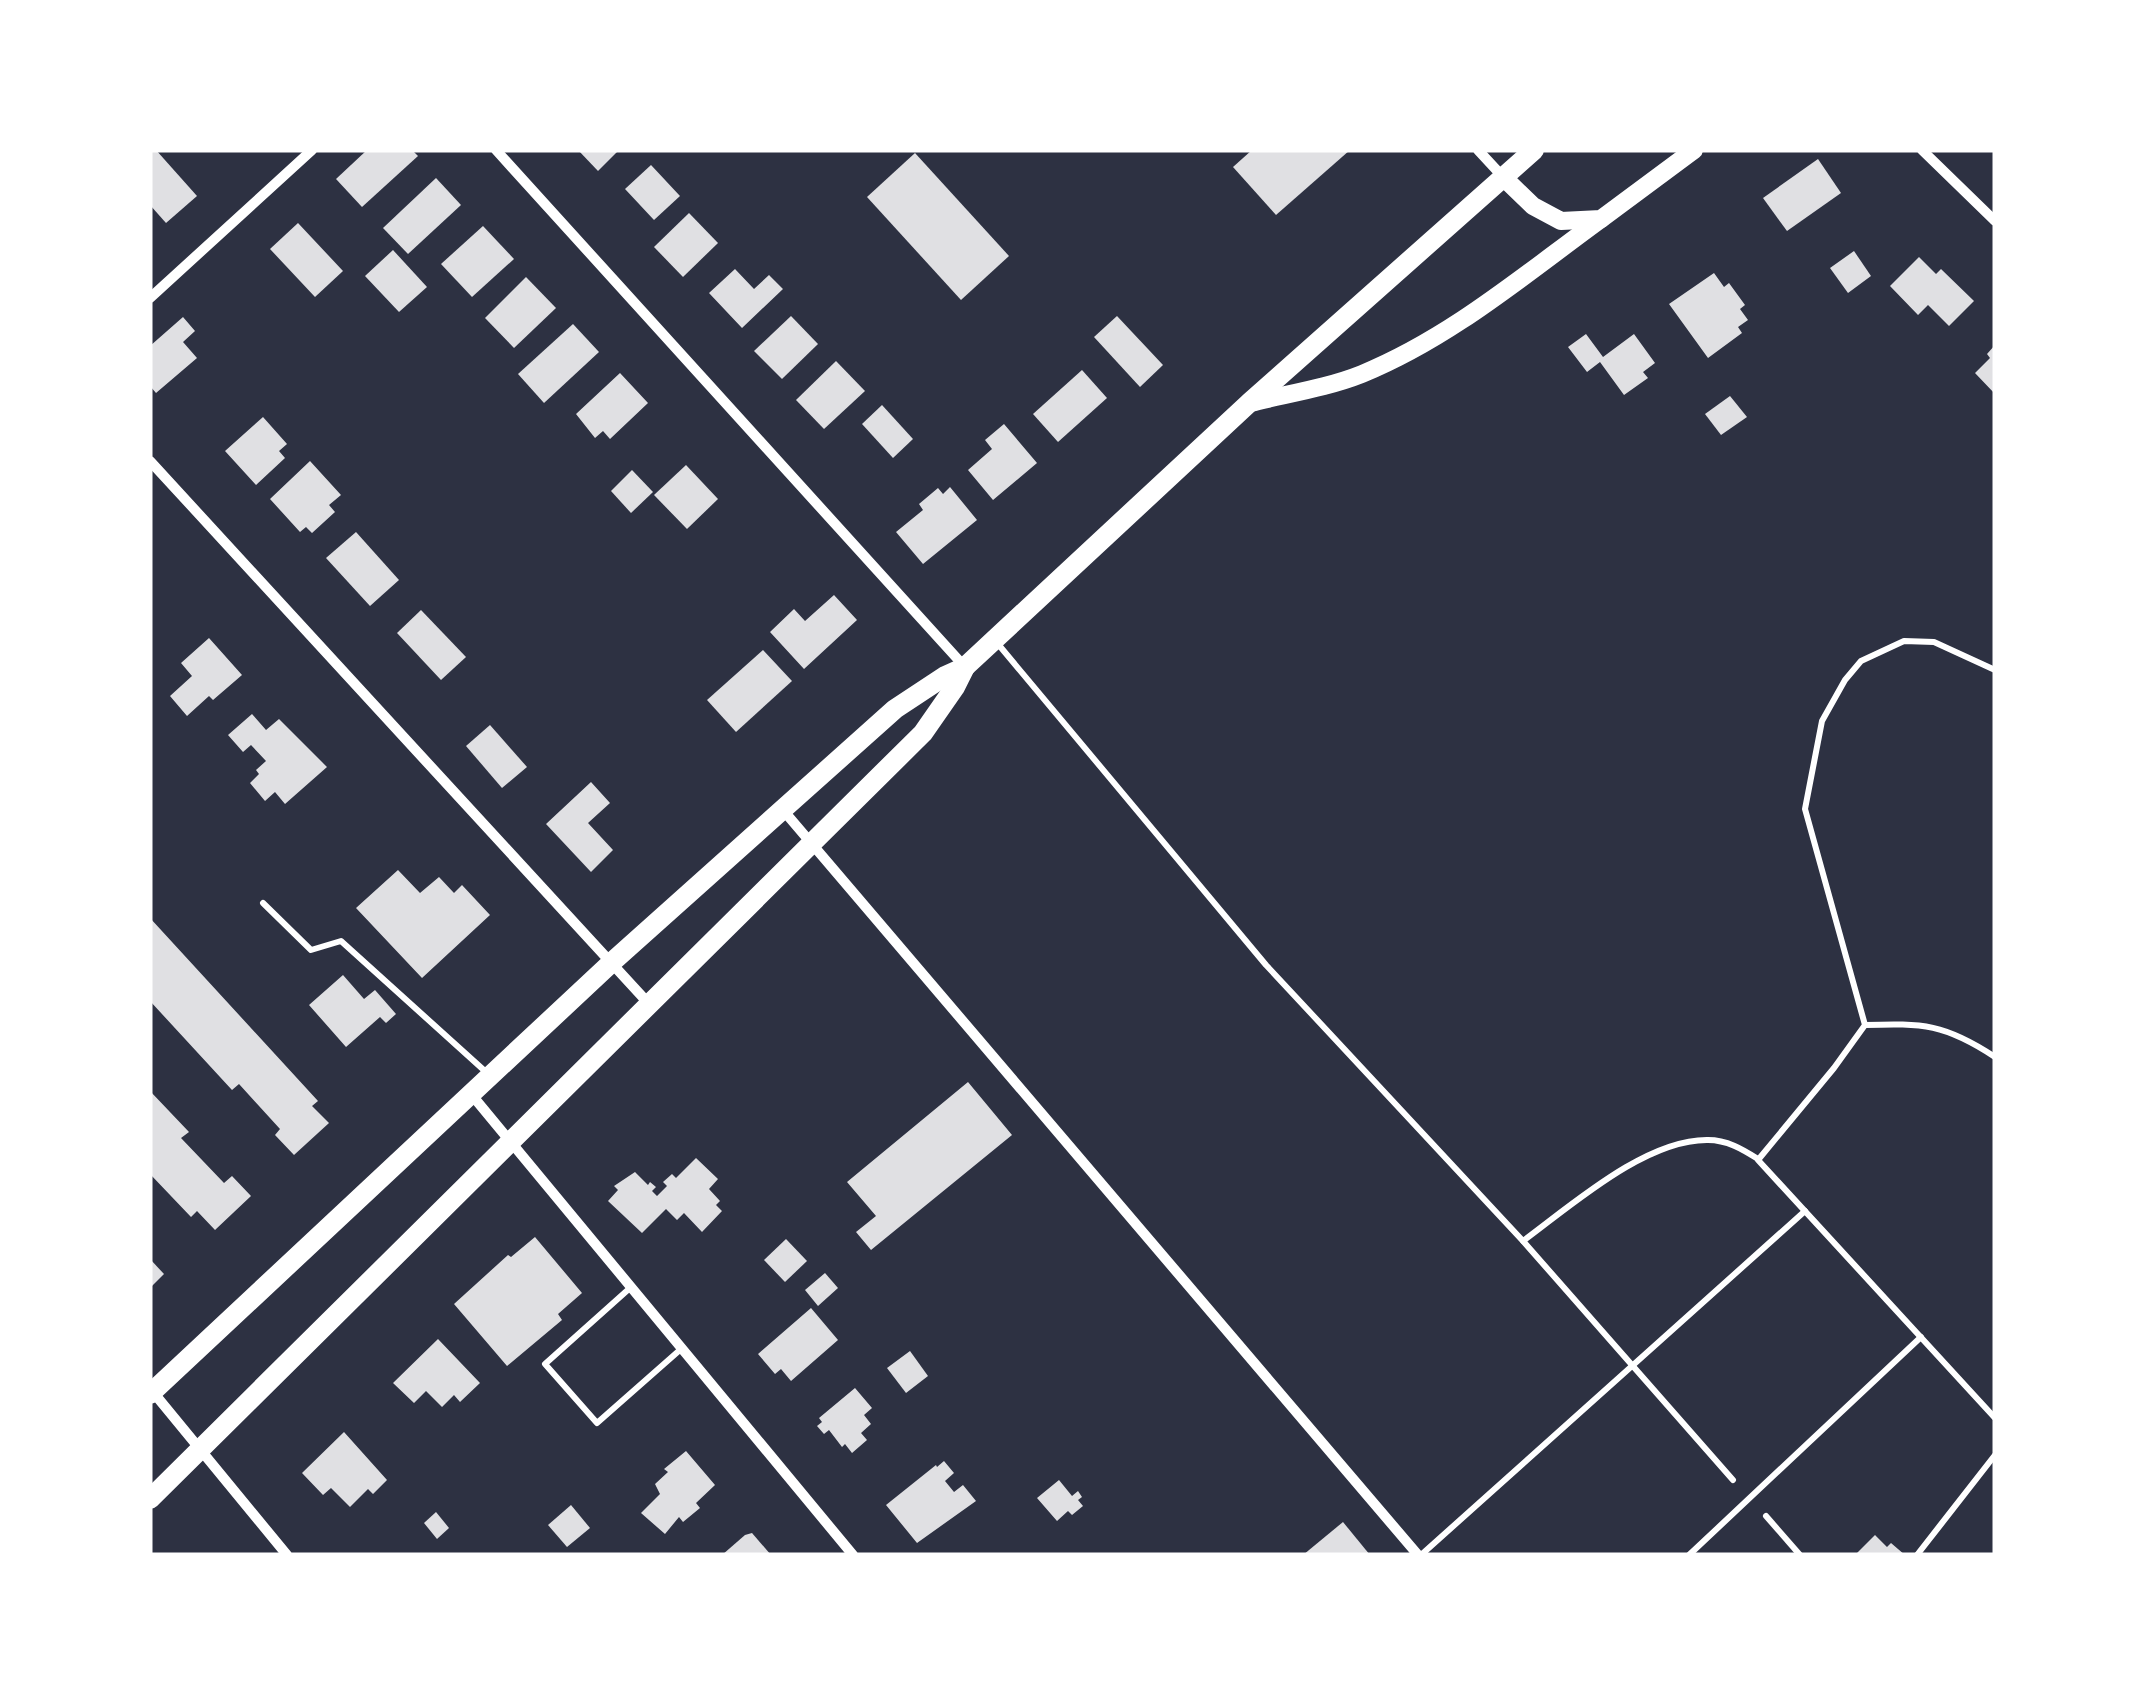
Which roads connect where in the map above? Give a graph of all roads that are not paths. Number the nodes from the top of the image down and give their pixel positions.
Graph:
1 (312, 150) edge
2 (496, 150) edge
3 (1478, 150) edge
4 (1534, 150) edge
5 (1694, 150) edge
6 (1922, 150) edge
7 (1503, 178) junction
8 (1601, 219) junction
9 (1995, 221) edge
10 (150, 298) edge
11 (1249, 404) junction
12 (150, 461) edge
13 (994, 640) junction
14 (965, 667) junction
15 (1995, 670) edge
16 (783, 810) junction
17 (811, 844) junction
18 (263, 902) dead end
19 (611, 963) junction
20 (651, 1006) junction
21 (1865, 1025) junction
22 (1995, 1057) edge
23 (491, 1076) junction
24 (471, 1094) junction
25 (510, 1144) junction
26 (1758, 1160) junction
27 (1806, 1211) junction
28 (1523, 1240) junction
29 (630, 1288) junction
30 (1921, 1337) junction
31 (681, 1349) junction
32 (1633, 1366) junction
33 (151, 1393) edge
34 (1995, 1418) edge
35 (200, 1449) junction
36 (1995, 1455) edge
37 (1733, 1480) dead end
38 (150, 1499) edge
39 (1766, 1516) dead end
40 (287, 1555) edge
41 (853, 1555) edge
42 (1420, 1555) edge
43 (1688, 1555) edge
44 (1800, 1555) edge
45 (1917, 1555) edge

1 - 10 street
2 - 14 street
3 - 7 street
4 - 7 main road
5 - 8 street
6 - 9 street
7 - 8 street
7 - 11 main road
8 - 11 street
11 - 13 main road
12 - 19 street
13 - 14 main road
13 - 28 lane
14 - 16 main road
14 - 17 main road
15 - 21 lane
16 - 17 street
16 - 19 main road
17 - 20 main road
17 - 42 street
18 - 23 lane
19 - 20 street
19 - 23 main road
20 - 25 main road
21 - 22 lane
21 - 26 lane
23 - 24 main road
24 - 25 street
24 - 33 main road
25 - 29 street
25 - 35 main road
26 - 27 lane
26 - 28 lane
27 - 30 lane
27 - 32 lane
28 - 32 lane
29 - 31 street
29 - 31 lane
30 - 34 lane
30 - 43 lane
31 - 41 street
32 - 37 lane
32 - 42 lane
33 - 35 street
35 - 38 main road
35 - 40 street
36 - 45 lane
39 - 44 lane

